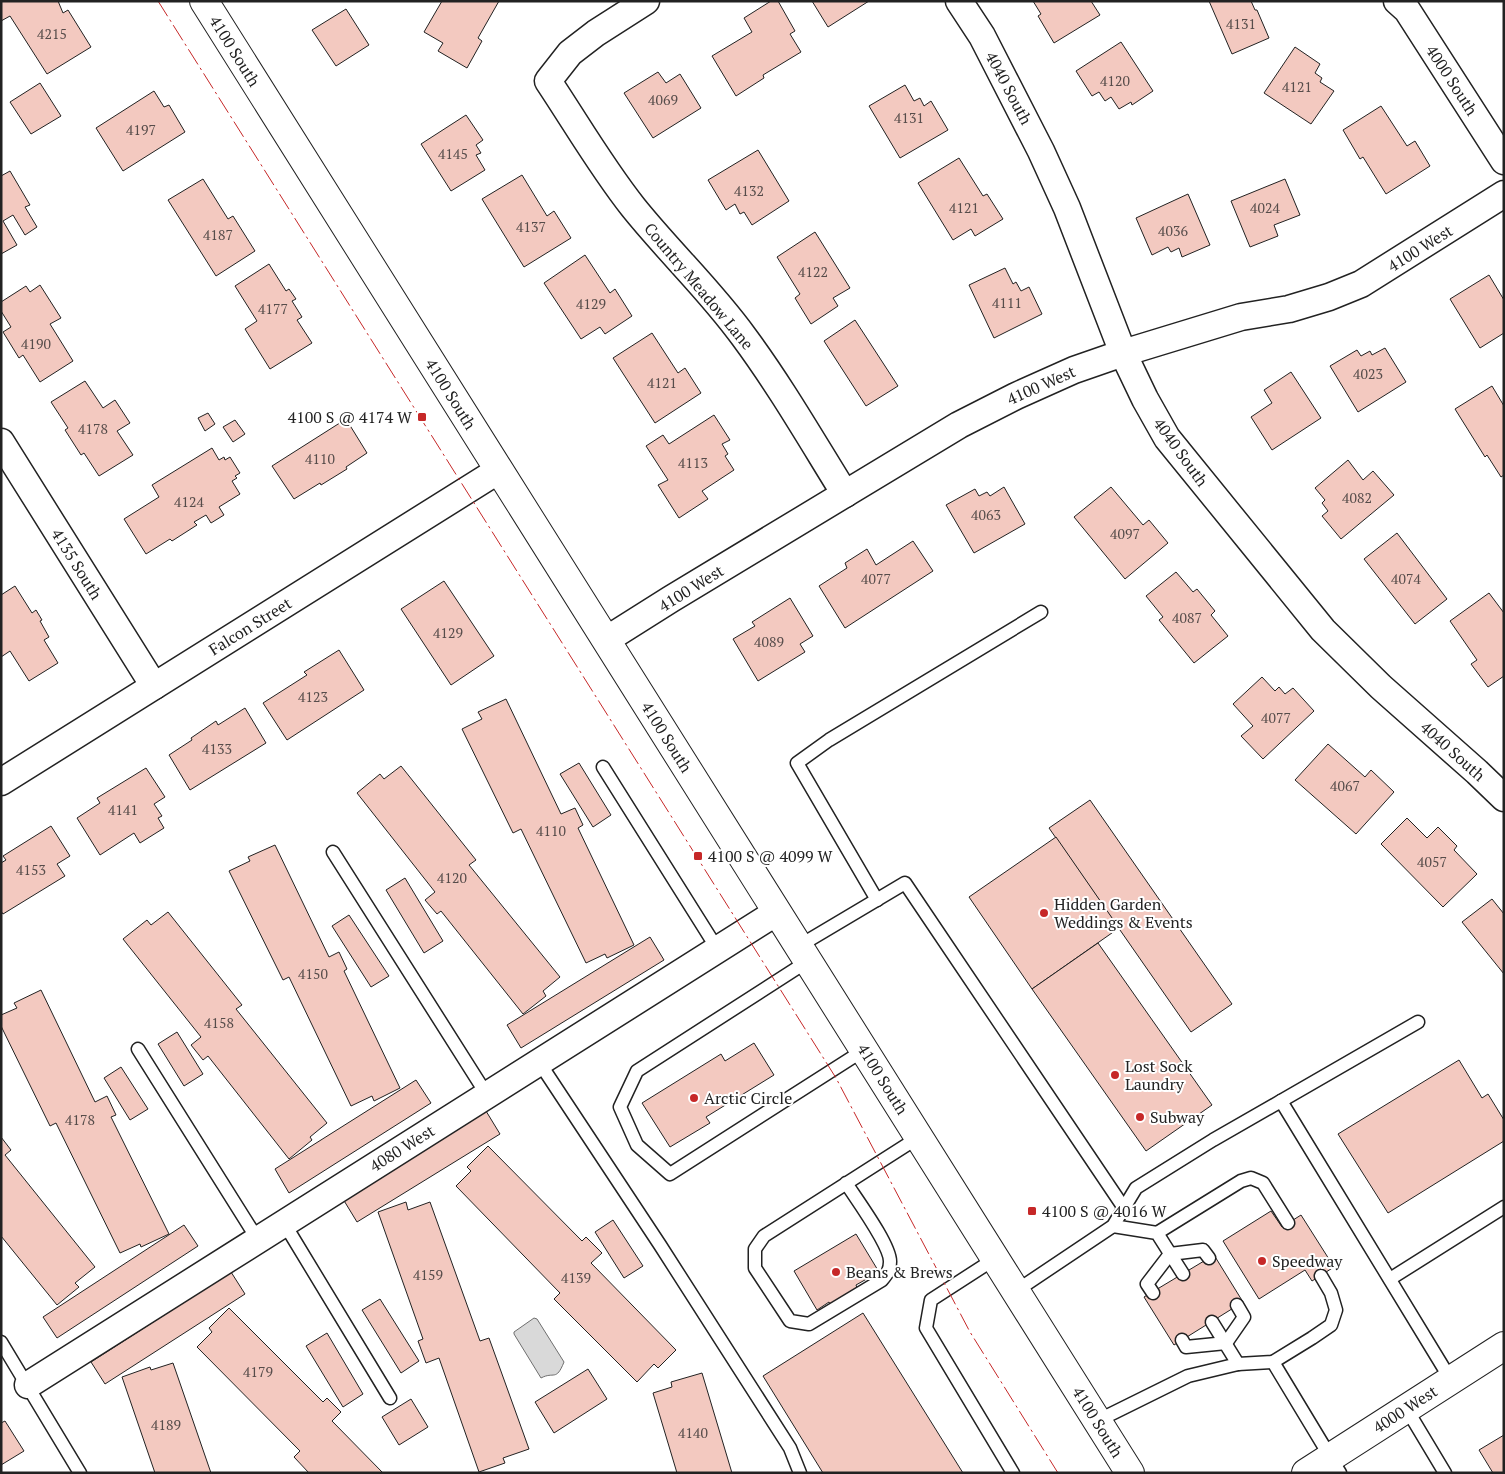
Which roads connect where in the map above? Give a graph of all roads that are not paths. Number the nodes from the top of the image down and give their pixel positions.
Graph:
1 (204, 1) edge
2 (646, 1) edge
3 (959, 1) edge
4 (1397, 1) edge
5 (1504, 161) edge
6 (1504, 194) edge
7 (1123, 352) junction
8 (1, 442) edge
9 (499, 470) junction
10 (845, 494) junction
11 (1041, 612) dead end
12 (606, 640) junction
13 (154, 686) junction
14 (603, 767) dead end
15 (1, 782) edge
16 (1504, 798) edge
17 (333, 852) dead end
18 (877, 900) junction
19 (777, 912) junction
20 (718, 950) junction
21 (803, 954) junction
22 (1418, 1022) dead end
23 (138, 1049) dead end
24 (864, 1050) junction
25 (538, 1062) junction
26 (487, 1095) junction
27 (1281, 1102) junction
28 (919, 1137) junction
29 (846, 1183) junction
30 (1504, 1207) edge
31 (1124, 1208) junction
32 (284, 1223) junction
33 (1288, 1224) dead end
34 (1113, 1226) junction
35 (1157, 1234) junction
36 (258, 1240) junction
37 (1170, 1254) junction
38 (996, 1258) junction
39 (1208, 1258) dead end
40 (1183, 1274) dead end
41 (1321, 1276) dead end
42 (1390, 1280) junction
43 (1016, 1291) junction
44 (1153, 1292) dead end
45 (1237, 1305) dead end
46 (1212, 1322) dead end
47 (1182, 1340) dead end
48 (1, 1342) edge
49 (1226, 1344) junction
50 (1504, 1346) edge
51 (1273, 1362) junction
52 (1238, 1364) junction
53 (1451, 1380) junction
54 (28, 1385) junction
55 (390, 1398) dead end
56 (1406, 1408) junction
57 (1097, 1421) junction
58 (1336, 1465) edge
59 (80, 1473) edge
60 (800, 1473) edge
61 (1013, 1473) edge
62 (1130, 1473) edge
63 (1306, 1473) edge
64 (1444, 1473) edge

1 - 9 main road, 4100 South
2 - 10 street, Country Meadow Lane
3 - 7 street, 4040 South
4 - 5 street, 4000 South
6 - 7 street, 4100 West
7 - 10 street, 4100 West
7 - 16 street, 4040 South
8 - 13 street, 4135 South
9 - 12 main road, 4100 South
9 - 13 street, Falcon Street
10 - 12 street, 4100 West
11 - 18 lane
12 - 19 main road, 4100 South
13 - 15 street, Falcon Street
14 - 20 lane
17 - 26 lane
18 - 21 lane
18 - 31 lane
19 - 20 street, 4080 West
19 - 21 main road, 4100 South
20 - 25 street, 4080 West
21 - 24 main road, 4100 South
21 - 24 lane
22 - 27 lane
23 - 36 lane
24 - 28 main road, 4100 South
25 - 26 street, 4080 West
25 - 60 lane
26 - 32 street, 4080 West
27 - 31 lane
27 - 42 lane
28 - 29 lane
28 - 38 main road, 4100 South
29 - 29 lane
30 - 42 lane
31 - 34 lane
32 - 36 street, 4080 West
32 - 55 lane
33 - 35 lane
34 - 35 lane
34 - 43 lane
35 - 37 lane
36 - 54 street, 4080 West
37 - 39 lane
37 - 40 lane
37 - 44 lane
38 - 43 main road, 4100 South
38 - 61 lane
41 - 51 lane
42 - 53 lane
43 - 57 main road, 4100 South
45 - 49 lane
46 - 49 lane
47 - 49 lane
48 - 54 lane
49 - 52 lane
50 - 53 main road, 4000 West
51 - 52 lane
51 - 58 lane
52 - 57 lane
53 - 56 main road, 4000 West
54 - 59 lane
56 - 58 main road, 4000 West
56 - 64 lane
57 - 62 main road, 4100 South
58 - 63 main road, 4000 West

